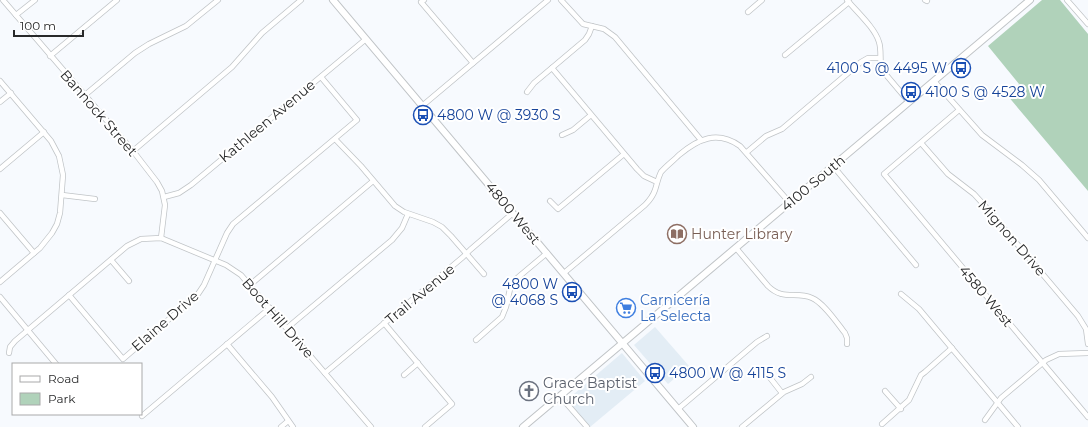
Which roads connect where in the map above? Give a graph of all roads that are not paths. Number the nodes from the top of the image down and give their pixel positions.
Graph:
1 (4, 0) edge
2 (35, 0) edge
3 (117, 0) edge
4 (218, 0) edge
5 (301, 0) edge
6 (333, 0) edge
7 (548, 0) edge
8 (561, 0) edge
9 (762, 0) edge
10 (1030, 0) edge
11 (1068, 0) edge
12 (422, 1) edge
13 (848, 1) edge
14 (748, 12) dead end
15 (16, 15) junction
16 (1088, 24) edge
17 (592, 26) junction
18 (366, 39) junction
19 (785, 55) dead end
20 (50, 56) junction
21 (880, 58) junction
22 (472, 63) junction
23 (552, 68) junction
24 (321, 77) junction
25 (0, 80) edge
26 (934, 81) junction
27 (527, 92) dead end
28 (10, 93) junction
29 (85, 95) junction
30 (0, 102) edge
31 (909, 102) junction
32 (422, 106) junction
33 (959, 110) junction
34 (591, 115) junction
35 (44, 132) junction
36 (562, 135) dead end
37 (335, 139) junction
38 (701, 140) junction
39 (921, 143) junction
40 (133, 152) junction
41 (747, 152) junction
42 (624, 154) junction
43 (833, 166) junction
44 (0, 169) edge
45 (374, 181) junction
46 (657, 182) junction
47 (62, 195) junction
48 (164, 197) junction
49 (96, 199) dead end
50 (550, 201) dead end
51 (790, 203) junction
52 (0, 213) edge
53 (513, 213) junction
54 (408, 214) junction
55 (161, 238) junction
56 (1088, 238) edge
57 (736, 248) junction
58 (34, 253) junction
59 (547, 253) junction
60 (466, 254) junction
61 (111, 260) junction
62 (215, 260) junction
63 (916, 265) dead end
64 (564, 273) junction
65 (484, 274) dead end
66 (129, 281) dead end
67 (0, 282) edge
68 (251, 284) junction
69 (901, 294) dead end
70 (69, 295) junction
71 (0, 297) edge
72 (270, 308) junction
73 (384, 323) junction
74 (287, 328) junction
75 (28, 330) junction
76 (766, 336) dead end
77 (476, 340) dead end
78 (227, 344) junction
79 (623, 344) junction
80 (847, 344) dead end
81 (1088, 344) edge
82 (952, 348) junction
83 (9, 353) dead end
84 (1088, 353) edge
85 (55, 363) edge
86 (418, 363) junction
87 (1042, 363) junction
88 (325, 373) junction
89 (767, 374) dead end
90 (404, 375) dead end
91 (811, 377) dead end
92 (885, 391) dead end
93 (782, 393) junction
94 (560, 396) junction
95 (997, 402) junction
96 (678, 409) junction
97 (901, 409) junction
98 (142, 416) dead end
99 (1088, 417) edge
100 (985, 420) dead end
101 (288, 421) junction
102 (882, 424) dead end
103 (281, 427) edge
104 (294, 427) edge
105 (371, 427) edge
106 (425, 427) edge
107 (523, 427) edge
108 (587, 427) edge
109 (693, 427) edge
110 (742, 427) edge
111 (1018, 427) edge

1 - 15 street, Bannock Street
2 - 15 street
3 - 20 street
4 - 29 street
5 - 40 street
6 - 18 main road, 4800 West
7 - 22 street
8 - 17 street
9 - 14 street
10 - 26 main road, 4100 South
11 - 16 street
12 - 22 street
13 - 19 street
13 - 21 street
15 - 20 street, Bannock Street
17 - 23 street
17 - 38 street
18 - 24 street, Kathleen Avenue
18 - 32 main road, 4800 West
20 - 29 street, Bannock Street
21 - 31 street
21 - 41 street
22 - 32 street
23 - 27 street
23 - 34 street
24 - 37 street, Elaine Drive
24 - 48 street, Kathleen Avenue
25 - 28 street
26 - 31 main road, 4100 South
26 - 33 street
28 - 30 street
28 - 35 street
29 - 40 street, Bannock Street
31 - 43 main road, 4100 South
32 - 53 main road, 4800 West
33 - 39 street
33 - 56 street
34 - 36 street
34 - 42 street
35 - 44 street
35 - 47 street
37 - 45 street
37 - 62 street, Elaine Drive
38 - 41 street
38 - 46 street
39 - 81 street, Mignon Drive
39 - 87 street, 4580 West
40 - 48 street, Bannock Street
41 - 51 street
42 - 46 street
42 - 50 street
43 - 51 main road, 4100 South
43 - 63 street
45 - 54 street
45 - 68 street
46 - 64 street
47 - 49 street
47 - 58 street
48 - 55 street, Bannock Street
51 - 57 main road, 4100 South
52 - 58 street
53 - 59 main road, 4800 West
53 - 60 street, Trail Avenue
54 - 60 street
54 - 74 street
55 - 61 street, Boot Hill Drive
55 - 62 street, Boot Hill Drive
57 - 79 main road, 4100 South
57 - 80 street
58 - 67 street
59 - 64 main road, 4800 West
59 - 77 street
60 - 65 street
60 - 73 street, Trail Avenue
61 - 66 street
61 - 70 street, Boot Hill Drive
62 - 68 street, Boot Hill Drive
62 - 70 street, Elaine Drive
64 - 79 main road, 4800 West
68 - 72 street, Boot Hill Drive
69 - 82 street
70 - 75 street, Boot Hill Drive
71 - 75 street
72 - 74 street, Boot Hill Drive
72 - 78 street
73 - 86 street
73 - 88 street, Trail Avenue
74 - 88 street, Boot Hill Drive
75 - 83 street, Boot Hill Drive
75 - 85 street
76 - 96 street
78 - 98 street
78 - 101 street
79 - 94 main road, 4100 South
79 - 96 main road, 4800 West
82 - 95 street
82 - 97 street
84 - 87 street
86 - 90 street
86 - 106 street
87 - 95 street
87 - 99 street, 4580 West
88 - 105 street, Boot Hill Drive
89 - 93 street
91 - 93 street
92 - 97 street
93 - 110 street
94 - 107 main road, 4100 South
94 - 108 street
95 - 100 street
95 - 111 street
96 - 109 main road, 4800 West
97 - 102 street
101 - 103 street
101 - 104 street

